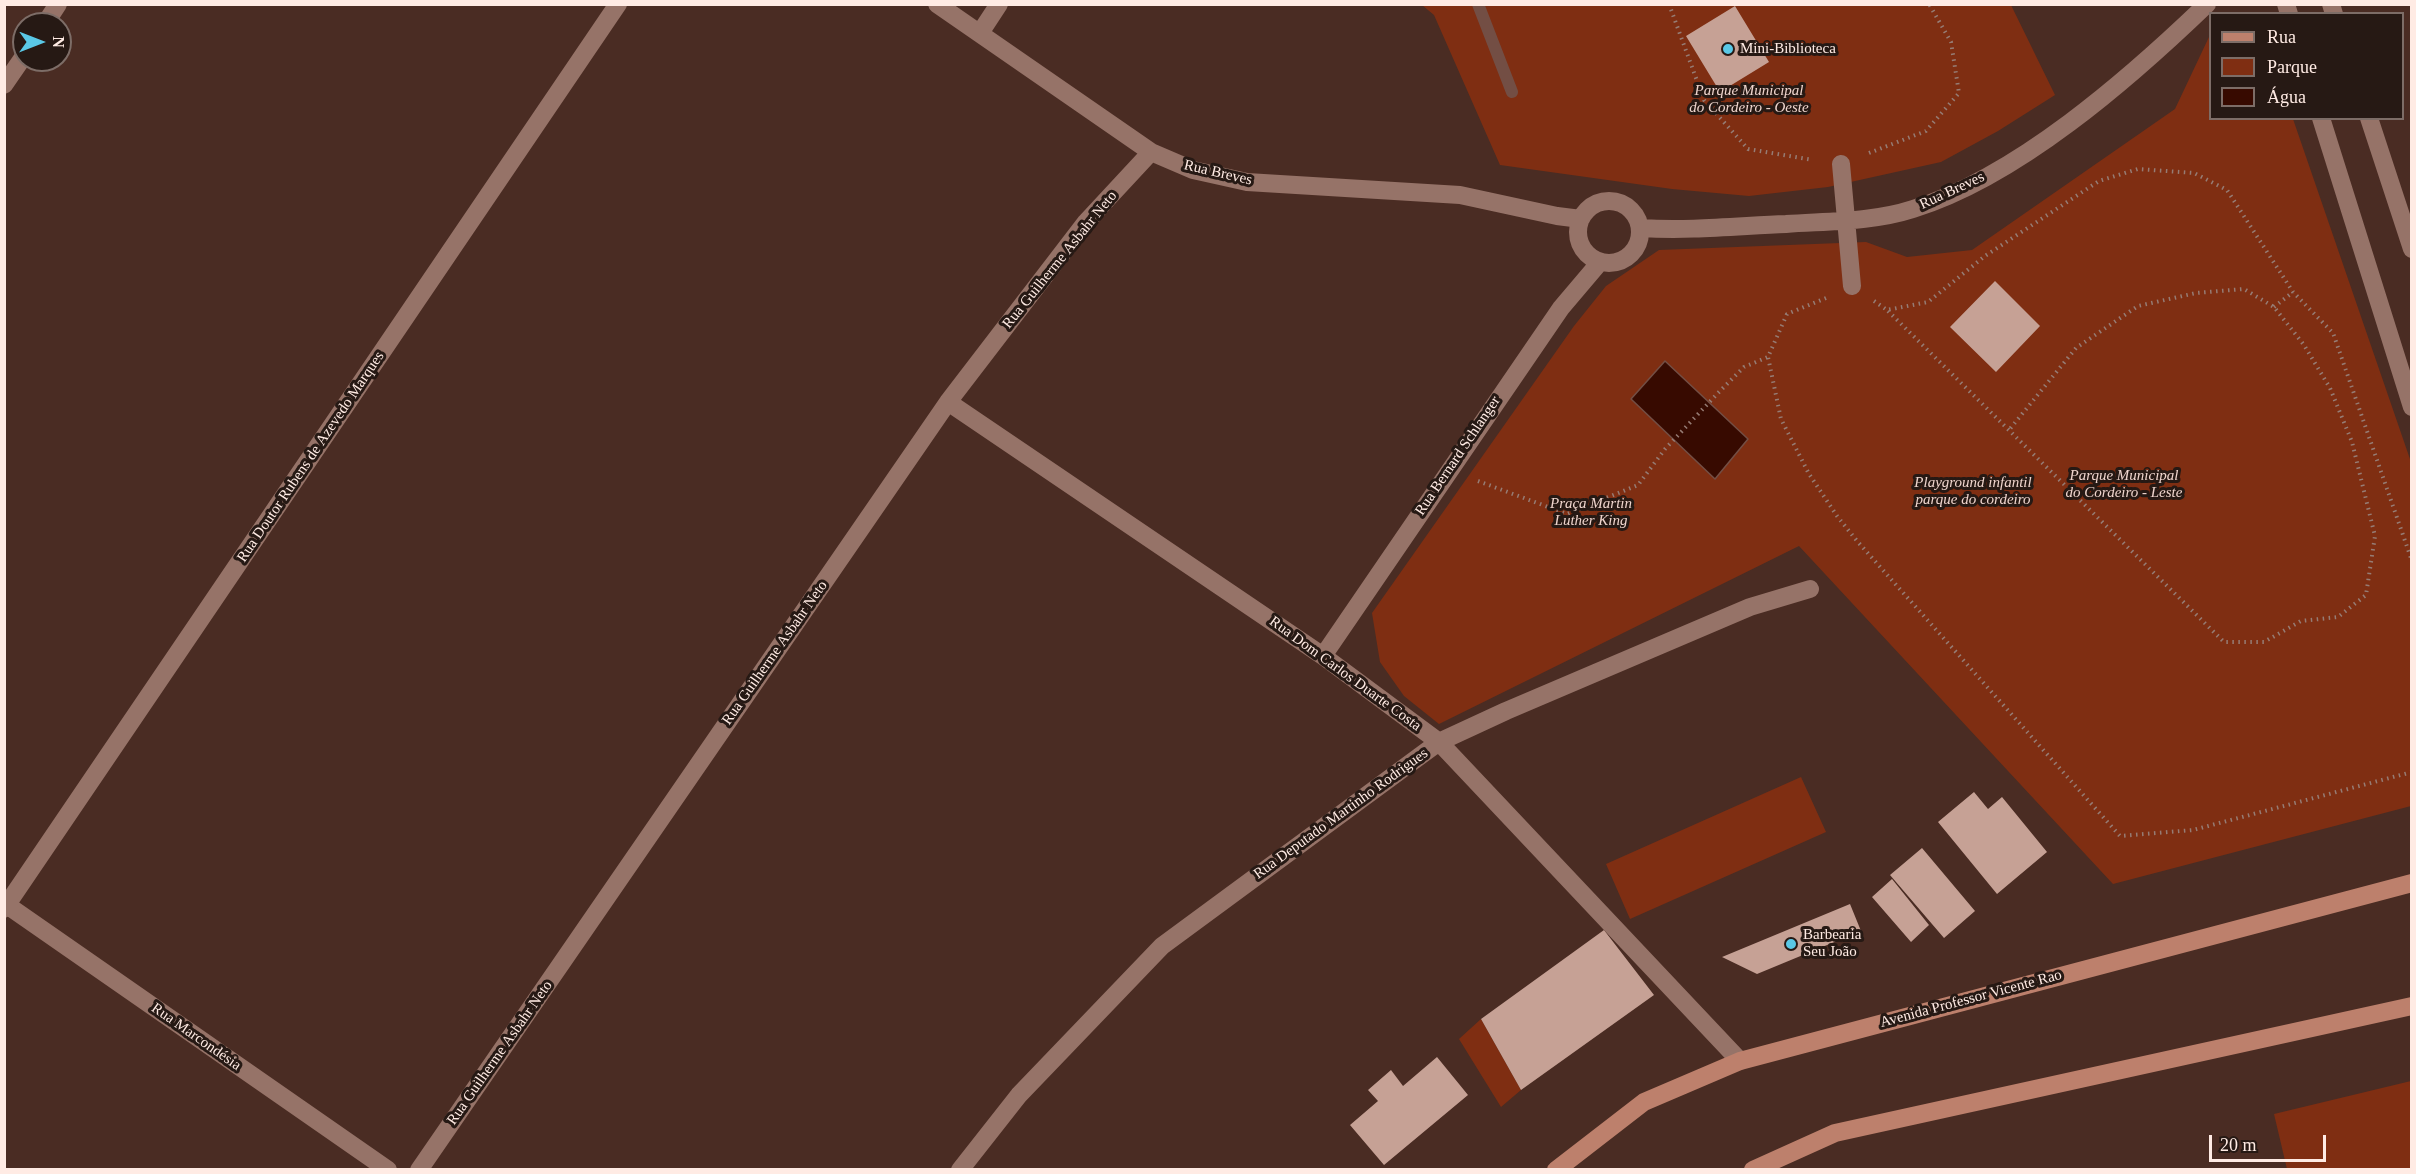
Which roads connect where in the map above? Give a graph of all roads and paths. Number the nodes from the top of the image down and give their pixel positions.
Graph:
1 (618, 4) edge
2 (937, 4) edge
3 (999, 4) edge
4 (1669, 4) edge
5 (1929, 4) edge
6 (2207, 4) edge
7 (980, 33) junction
8 (13, 72) edge
9 (4, 86) edge
10 (2322, 120) edge
11 (2370, 120) edge
12 (1150, 152) junction
13 (1840, 164) junction
14 (1581, 219) junction
15 (1846, 221) junction
16 (1641, 228) junction
17 (2412, 249) edge
18 (1600, 262) junction
19 (1852, 286) junction
20 (2293, 292) junction
21 (2274, 307) junction
22 (1887, 310) junction
23 (1768, 357) junction
24 (948, 402) junction
25 (2412, 407) edge
26 (2009, 430) junction
27 (1451, 466) junction
28 (2412, 561) edge
29 (1810, 589) dead end
30 (1323, 656) junction
31 (1439, 742) junction
32 (2412, 772) edge
33 (2412, 883) edge
34 (5, 906) edge
35 (2412, 1006) edge
36 (1740, 1060) junction
37 (388, 1170) edge
38 (419, 1170) edge
39 (960, 1170) edge
40 (1556, 1170) edge
41 (1753, 1170) edge

1 - 34 street, Rua Doutor Rubens de Azevedo Marques
2 - 7 street, Rua Breves
3 - 7 street
4 - 13 path
5 - 13 path
6 - 15 street, Rua Breves
7 - 12 street, Rua Breves
8 - 9 street
10 - 25 street
11 - 17 street
12 - 14 street, Rua Breves
12 - 24 street, Rua Guilherme Asbahr Neto
13 - 15 street
14 - 16 street
14 - 18 street
15 - 16 street, Rua Breves
15 - 19 street
16 - 18 street
18 - 27 street, Rua Bernard Schlanger
19 - 22 path
19 - 23 path
20 - 21 path
20 - 22 path
20 - 28 path
21 - 26 path
21 - 26 path
22 - 26 path
23 - 27 path
23 - 32 path
24 - 30 street, Rua Dom Carlos Duarte Costa
24 - 38 street, Rua Guilherme Asbahr Neto
27 - 30 street, Rua Bernard Schlanger
29 - 31 street, Rua Deputado Martinho Rodrigues
30 - 31 street, Rua Dom Carlos Duarte Costa
31 - 36 street, Rua Dom Carlos Duarte Costa
31 - 39 street, Rua Deputado Martinho Rodrigues
33 - 36 main road, Avenida Professor Vicente Rao
34 - 37 street, Rua Marcondésia
35 - 41 main road
36 - 40 main road, Avenida Professor Vicente Rao

